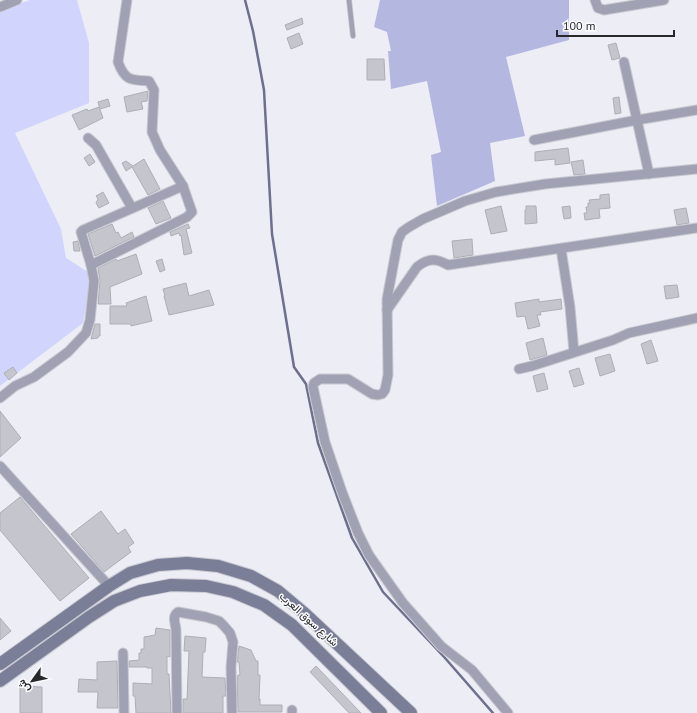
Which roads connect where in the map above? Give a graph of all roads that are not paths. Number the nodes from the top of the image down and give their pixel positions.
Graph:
1 (17, 0) edge
2 (127, 0) edge
3 (349, 0) edge
4 (595, 0) edge
5 (664, 0) edge
6 (0, 7) edge
7 (353, 36) dead end
8 (624, 62) dead end
9 (697, 110) edge
10 (637, 120) junction
11 (88, 138) dead end
12 (534, 140) dead end
13 (697, 169) edge
14 (649, 174) junction
15 (183, 186) junction
16 (132, 208) junction
17 (697, 228) edge
18 (561, 249) junction
19 (91, 265) junction
20 (387, 310) junction
21 (697, 318) edge
22 (574, 352) junction
23 (519, 369) dead end
24 (0, 398) edge
25 (0, 466) edge
26 (109, 586) junction
27 (123, 653) dead end
28 (0, 664) edge
29 (0, 681) edge
30 (124, 713) edge
31 (177, 713) edge
32 (232, 713) edge
33 (381, 713) edge
34 (411, 713) edge
35 (508, 713) edge

1 - 6 street
2 - 15 street
3 - 7 lane
4 - 5 street
8 - 10 street
9 - 10 street
10 - 12 street
10 - 14 street
11 - 16 street
13 - 14 street
14 - 20 street
15 - 16 street
15 - 19 street
16 - 19 street
17 - 18 street
18 - 20 street
18 - 22 street
19 - 24 street
20 - 35 street
21 - 22 street
22 - 23 street
25 - 26 street
26 - 28 main road, شارع سوق العرب
26 - 34 main road, شارع سوق العرب
27 - 30 street
29 - 33 main road
31 - 32 street

